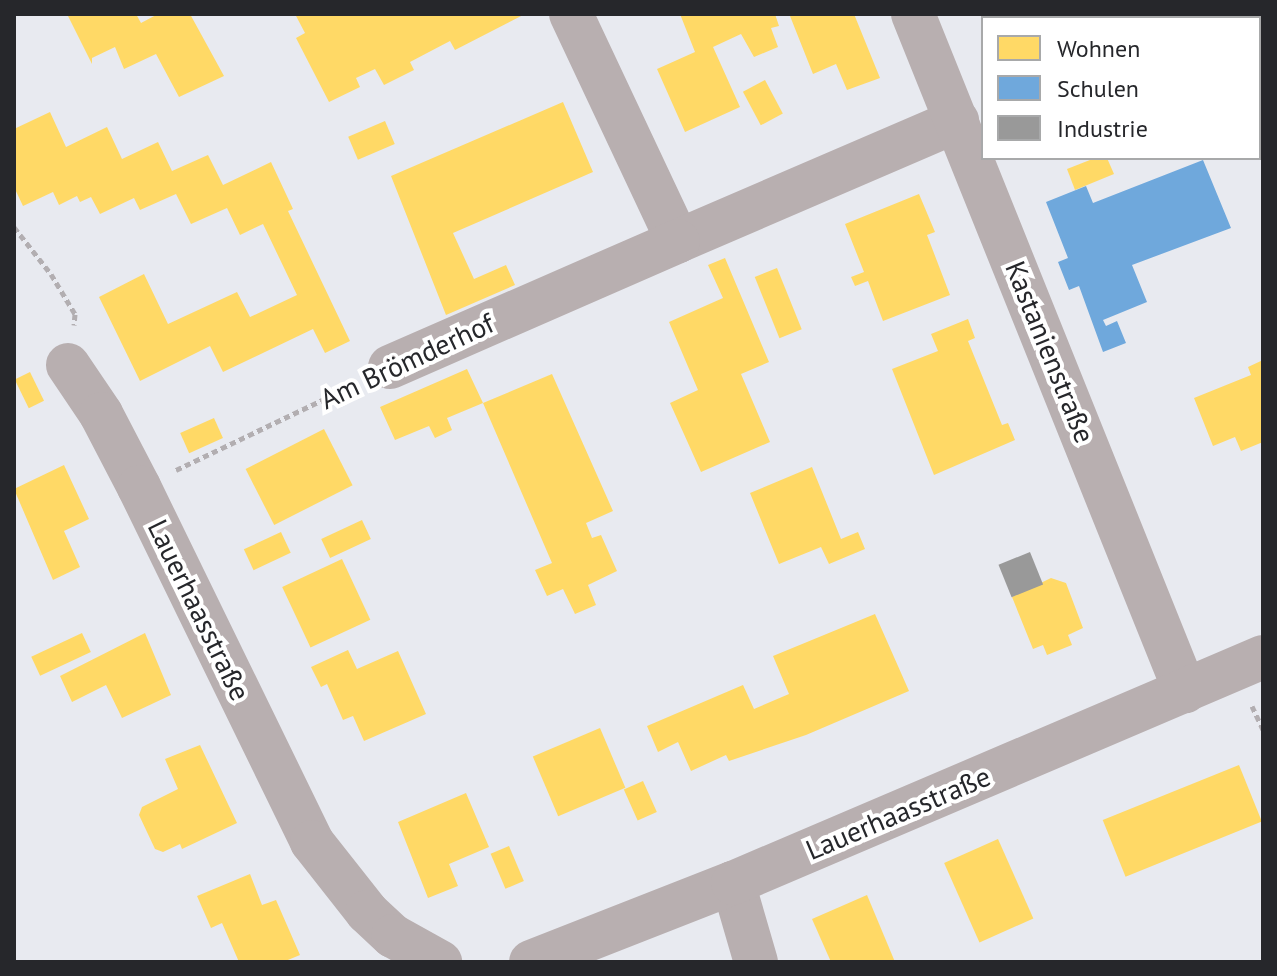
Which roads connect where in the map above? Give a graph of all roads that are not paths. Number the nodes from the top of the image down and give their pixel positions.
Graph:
1 (571, 14) edge
2 (913, 14) edge
3 (957, 121) junction
4 (678, 241) junction
5 (68, 365) road end
6 (390, 367) road end
7 (1263, 657) edge
8 (1185, 691) junction
9 (733, 883) junction
10 (440, 962) edge
11 (531, 962) edge
12 (756, 962) edge

1 - 4 street
2 - 3 street, Kastanienstraße
3 - 4 street, Am Brömderhof
3 - 8 street, Kastanienstraße
4 - 6 street, Am Brömderhof
5 - 10 street, Lauerhaasstraße
7 - 8 street, Lauerhaasstraße
8 - 9 street, Lauerhaasstraße
9 - 11 street, Lauerhaasstraße
9 - 12 street

